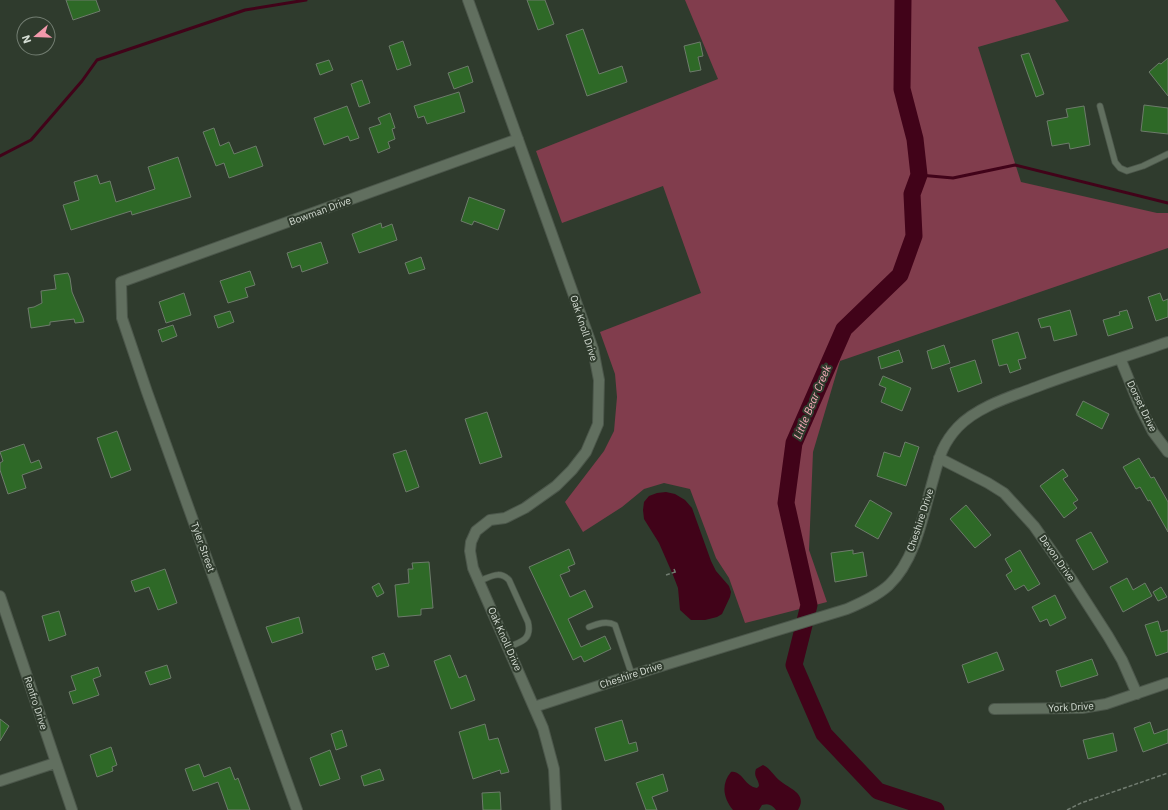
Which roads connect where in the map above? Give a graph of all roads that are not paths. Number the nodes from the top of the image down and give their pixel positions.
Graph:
1 (468, 0) edge
2 (1100, 106) dead end
3 (518, 139) junction
4 (1168, 154) edge
5 (121, 282) joint
6 (1168, 342) edge
7 (1120, 358) junction
8 (1168, 452) edge
9 (939, 458) junction
10 (479, 581) junction
11 (0, 596) edge
12 (589, 627) dead end
13 (508, 647) junction
14 (632, 675) junction
15 (1168, 683) edge
16 (1137, 694) junction
17 (534, 707) junction
18 (994, 709) dead end
19 (55, 763) junction
20 (0, 781) edge
21 (72, 810) edge
22 (297, 810) edge
23 (556, 810) edge

1 - 3 street, Oak Knoll Drive
2 - 4 lane
3 - 5 street, Bowman Drive
3 - 10 street, Oak Knoll Drive
5 - 22 street, Tyler Street
6 - 7 street, Cheshire Drive
7 - 8 street, Dorset Drive
7 - 9 street, Cheshire Drive
9 - 14 street, Cheshire Drive
9 - 16 street, Devon Drive
10 - 13 street, Oak Knoll Drive
10 - 13 lane
11 - 19 street, Renfro Drive
12 - 14 lane
13 - 17 street, Oak Knoll Drive
14 - 17 street, Cheshire Drive
15 - 16 street, York Drive
16 - 18 street, York Drive
17 - 23 street, Oak Knoll Drive
19 - 20 street
19 - 21 street, Renfro Drive

